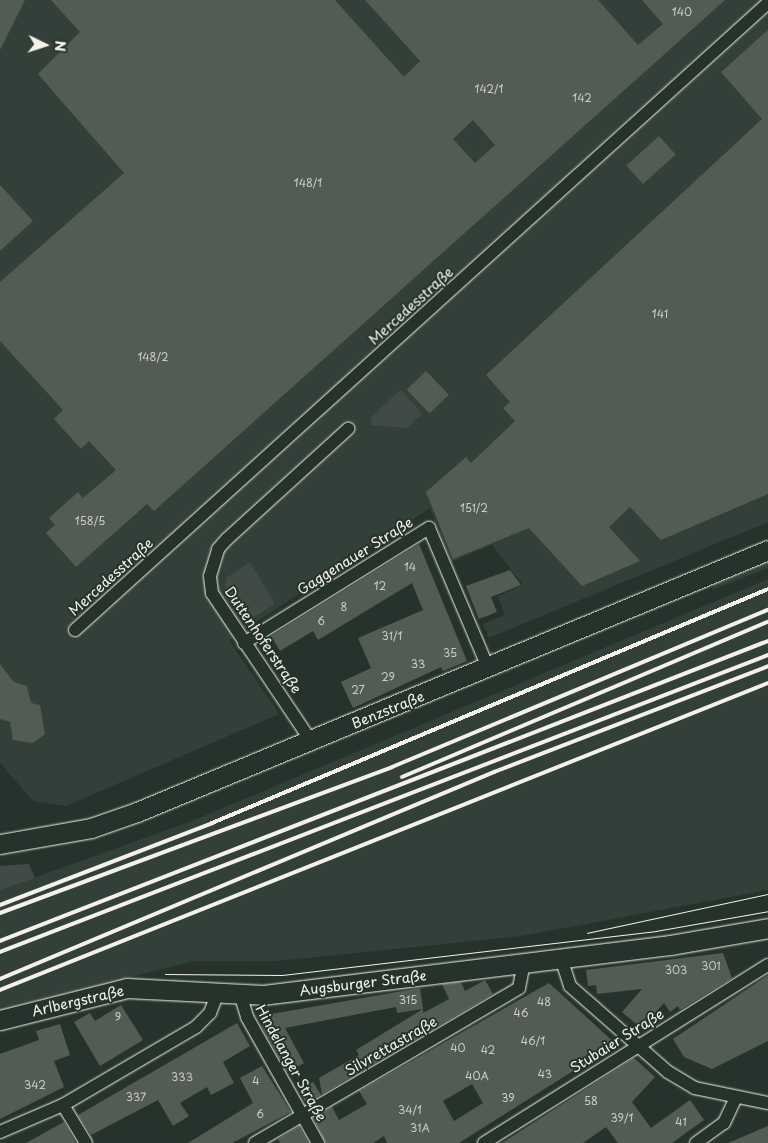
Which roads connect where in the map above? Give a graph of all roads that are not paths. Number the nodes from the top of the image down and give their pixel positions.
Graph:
1 (768, 3) edge
2 (348, 429) dead end
3 (768, 550) edge
4 (75, 630) dead end
5 (244, 643) junction
6 (488, 668) junction
7 (311, 741) junction
8 (0, 844) edge
9 (768, 928) edge
10 (560, 958) junction
11 (524, 962) junction
12 (768, 965) edge
13 (216, 996) junction
14 (241, 997) junction
15 (0, 1020) edge
16 (637, 1046) junction
17 (735, 1099) junction
18 (768, 1103) edge
19 (63, 1105) junction
20 (302, 1116) junction
21 (0, 1132) edge
22 (86, 1143) edge
23 (255, 1143) edge
24 (318, 1143) edge
25 (484, 1143) edge
26 (696, 1143) edge

1 - 4 street, Mercedesstraße
2 - 5 street, Duttenhoferstraße
3 - 6 main road, Benzstraße
5 - 6 street, Gaggenauer Straße
5 - 7 street, Duttenhoferstraße
6 - 7 main road, Benzstraße
7 - 8 main road, Benzstraße
9 - 10 main road, Augsburger Straße
10 - 11 main road, Augsburger Straße
10 - 16 street
11 - 14 main road, Augsburger Straße
11 - 20 street, Silvrettastraße
12 - 16 street, Stubaier Straße
13 - 14 main road, Augsburger Straße
13 - 15 main road, Arlbergstraße
13 - 19 street
14 - 20 street, Hindelanger Straße
16 - 17 street
16 - 25 street, Stubaier Straße
17 - 18 street
17 - 26 street
19 - 21 street
19 - 22 street
20 - 23 street, Silvrettastraße
20 - 24 street, Hindelanger Straße

